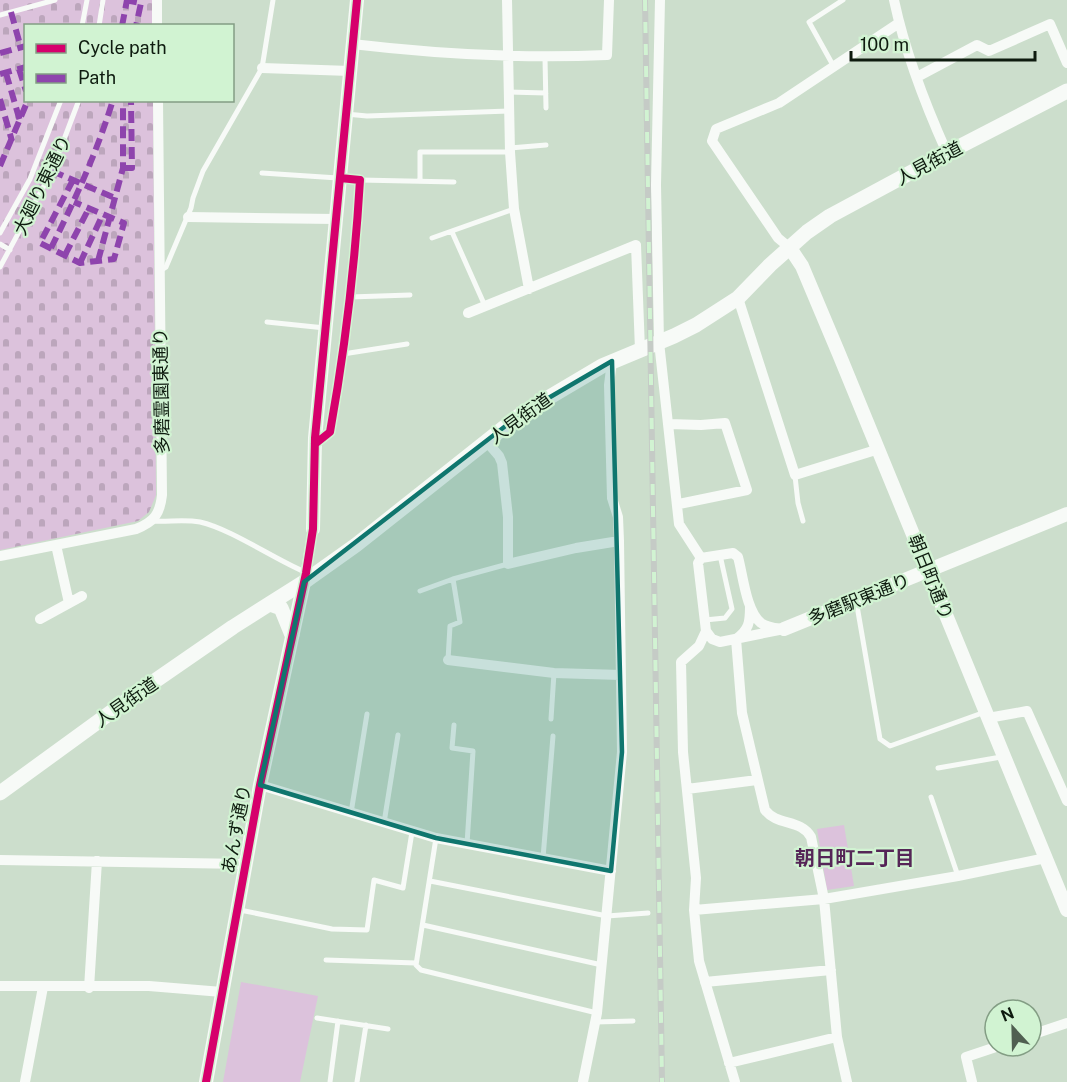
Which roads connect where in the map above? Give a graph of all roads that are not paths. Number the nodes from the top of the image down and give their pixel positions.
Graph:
1 (55, 0) edge
2 (87, 0) edge
3 (103, 0) edge
4 (157, 0) edge
5 (273, 0) edge
6 (357, 0) edge
7 (507, 0) edge
8 (609, 0) edge
9 (660, 0) edge
10 (843, 0) edge
11 (894, 0) edge
12 (0, 15) edge
13 (899, 23) junction
14 (82, 24) edge
15 (99, 24) edge
16 (157, 24) edge
17 (352, 44) junction
18 (509, 56) junction
19 (545, 58) junction
20 (1067, 63) edge
21 (834, 67) junction
22 (262, 68) junction
23 (350, 71) junction
24 (917, 77) junction
25 (1067, 91) edge
26 (508, 92) junction
27 (546, 93) junction
28 (61, 102) edge
29 (79, 102) edge
30 (158, 102) edge
31 (546, 108) dead end
32 (509, 111) junction
33 (346, 114) junction
34 (546, 145) dead end
35 (510, 150) junction
36 (947, 153) junction
37 (262, 173) dead end
38 (340, 178) junction
39 (360, 180) junction
40 (420, 181) junction
41 (454, 182) dead end
42 (514, 209) junction
43 (188, 217) junction
44 (336, 219) junction
45 (0, 232) edge
46 (452, 232) junction
47 (432, 238) dead end
48 (0, 244) edge
49 (790, 248) junction
50 (10, 250) junction
51 (0, 267) edge
52 (159, 272) junction
53 (529, 289) junction
54 (410, 295) dead end
55 (351, 297) junction
56 (738, 298) junction
57 (485, 306) junction
58 (468, 314) dead end
59 (267, 322) dead end
60 (325, 328) junction
61 (659, 342) junction
62 (407, 344) dead end
63 (640, 350) junction
64 (343, 354) junction
65 (612, 361) junction
66 (669, 424) junction
67 (487, 442) junction
68 (315, 444) junction
69 (879, 449) junction
70 (795, 475) junction
71 (679, 504) junction
72 (1067, 514) edge
73 (153, 521) junction
74 (803, 521) dead end
75 (313, 529) joint
76 (619, 541) junction
77 (56, 545) junction
78 (720, 555) junction
79 (0, 556) edge
80 (701, 558) junction
81 (508, 564) junction
82 (928, 570) junction
83 (305, 578) junction
84 (453, 579) junction
85 (420, 591) dead end
86 (82, 596) dead end
87 (856, 600) junction
88 (69, 603) junction
89 (270, 604) junction
90 (750, 607) junction
91 (40, 619) dead end
92 (705, 626) junction
93 (784, 629) junction
94 (292, 634) junction
95 (736, 639) junction
96 (720, 642) junction
97 (692, 652) junction
98 (448, 660) joint
99 (554, 673) junction
100 (621, 675) junction
101 (367, 714) dead end
102 (987, 715) junction
103 (551, 718) dead end
104 (454, 725) dead end
105 (398, 735) dead end
106 (553, 736) dead end
107 (1004, 756) junction
108 (938, 768) dead end
109 (757, 780) junction
110 (260, 785) junction
111 (687, 789) junction
112 (0, 794) edge
113 (931, 797) dead end
114 (1067, 801) edge
115 (351, 813) junction
116 (383, 824) junction
117 (412, 832) junction
118 (436, 838) junction
119 (467, 844) junction
120 (543, 858) junction
121 (1046, 858) junction
122 (0, 860) edge
123 (97, 861) junction
124 (245, 864) junction
125 (611, 871) junction
126 (958, 876) junction
127 (430, 881) junction
128 (824, 899) junction
129 (237, 909) junction
130 (694, 910) junction
131 (1067, 910) edge
132 (648, 914) dead end
133 (607, 916) junction
134 (423, 925) junction
135 (326, 960) dead end
136 (416, 963) junction
137 (602, 965) junction
138 (831, 970) junction
139 (705, 982) junction
140 (0, 986) edge
141 (43, 987) junction
142 (88, 988) junction
143 (222, 992) junction
144 (596, 1017) junction
145 (317, 1018) dead end
146 (338, 1021) junction
147 (633, 1021) dead end
148 (1067, 1023) edge
149 (366, 1025) junction
150 (388, 1029) dead end
151 (1043, 1031) edge
152 (837, 1037) junction
153 (983, 1051) edge
154 (729, 1063) junction
155 (25, 1082) edge
156 (206, 1082) edge
157 (330, 1082) edge
158 (357, 1082) edge
159 (583, 1082) edge
160 (735, 1082) edge
161 (847, 1082) edge
162 (972, 1082) edge

1 - 12 lane
2 - 14 lane
3 - 15 lane
4 - 16 street
5 - 22 lane
6 - 17 street
7 - 18 street
8 - 19 street
9 - 61 street
10 - 21 lane
11 - 13 street
13 - 21 street
13 - 24 street
17 - 18 street
17 - 23 street
18 - 19 street
18 - 26 street
19 - 27 lane
20 - 24 street
21 - 49 street
22 - 23 street
22 - 43 lane
23 - 33 street
24 - 36 street
25 - 36 main road, 人見街道
26 - 27 lane
26 - 32 street
27 - 31 lane
28 - 45 lane, 大廻り東通り
29 - 50 lane, 大廻り東通り
30 - 52 street, 多磨霊園東通り
32 - 33 lane
32 - 35 street
33 - 38 street
34 - 35 lane
35 - 40 lane
35 - 42 street
36 - 49 main road, 人見街道
37 - 38 lane
38 - 39 street
38 - 44 street
39 - 40 lane
39 - 55 street
40 - 41 lane
42 - 46 lane
42 - 53 street
43 - 44 street
43 - 52 lane
44 - 60 street
46 - 47 lane
46 - 57 lane
48 - 50 lane
49 - 56 main road, 人見街道
49 - 69 street, 朝日町通り
50 - 51 lane, 大廻り東通り
52 - 73 street, 多磨霊園東通り
53 - 57 street
53 - 63 street
54 - 55 lane
55 - 64 street
56 - 61 main road, 人見街道
56 - 70 street
57 - 58 street
59 - 60 lane
60 - 68 street
61 - 63 main road, 人見街道
61 - 66 street
62 - 64 lane
63 - 65 main road, 人見街道
64 - 68 street
65 - 67 main road, 人見街道
65 - 76 street
66 - 71 street
66 - 71 street
67 - 81 street
67 - 83 main road, 人見街道
68 - 75 street
69 - 70 street
69 - 82 street, 朝日町通り
70 - 74 lane
71 - 80 street
72 - 82 street, 多磨駅東通り
73 - 77 street
73 - 83 lane
75 - 83 street
76 - 81 street
76 - 100 street
77 - 79 street
77 - 88 street
78 - 80 street
78 - 90 street
78 - 92 lane
80 - 92 street
81 - 84 lane
82 - 87 street, 多磨駅東通り
82 - 102 street, 朝日町通り
83 - 89 main road, 人見街道
83 - 94 street, あんず通り
84 - 85 lane
84 - 98 lane
86 - 88 street
87 - 93 street, 多磨駅東通り
87 - 102 lane
88 - 91 street
89 - 94 main road
89 - 112 main road, 人見街道
90 - 93 street
90 - 95 street
92 - 96 street
92 - 97 street
93 - 95 street
94 - 110 street, あんず通り
95 - 96 street
95 - 109 street
96 - 97 street
97 - 111 street
98 - 99 street
99 - 100 street
99 - 103 lane
100 - 125 street
101 - 115 lane
102 - 107 street, 朝日町通り
102 - 114 street
104 - 119 lane
105 - 116 lane
106 - 120 lane
107 - 108 lane
107 - 121 street, 朝日町通り
109 - 111 street
109 - 128 street
110 - 115 street
110 - 124 street, あんず通り
111 - 130 street
113 - 126 lane
115 - 116 street
116 - 117 street
117 - 118 street
117 - 129 lane
118 - 119 street
118 - 127 lane
119 - 120 street
120 - 125 street
121 - 126 street
121 - 131 street, 朝日町通り
122 - 123 street
123 - 124 street
123 - 142 street
124 - 129 street, あんず通り
125 - 133 street
126 - 128 street
127 - 133 lane
127 - 134 lane
128 - 130 street
128 - 138 street
129 - 143 street, あんず通り
130 - 139 street
132 - 133 lane
133 - 137 street
134 - 136 lane
134 - 137 lane
135 - 136 lane
136 - 144 lane
137 - 144 street
138 - 139 street
138 - 152 street
139 - 154 street
140 - 141 street
141 - 142 street
141 - 155 street
142 - 143 street
143 - 156 street, あんず通り
144 - 147 lane
144 - 159 street
145 - 146 lane
146 - 149 lane
146 - 157 lane
148 - 151 street
149 - 150 lane
149 - 158 lane
152 - 154 street
152 - 161 street
153 - 162 street
154 - 160 street

